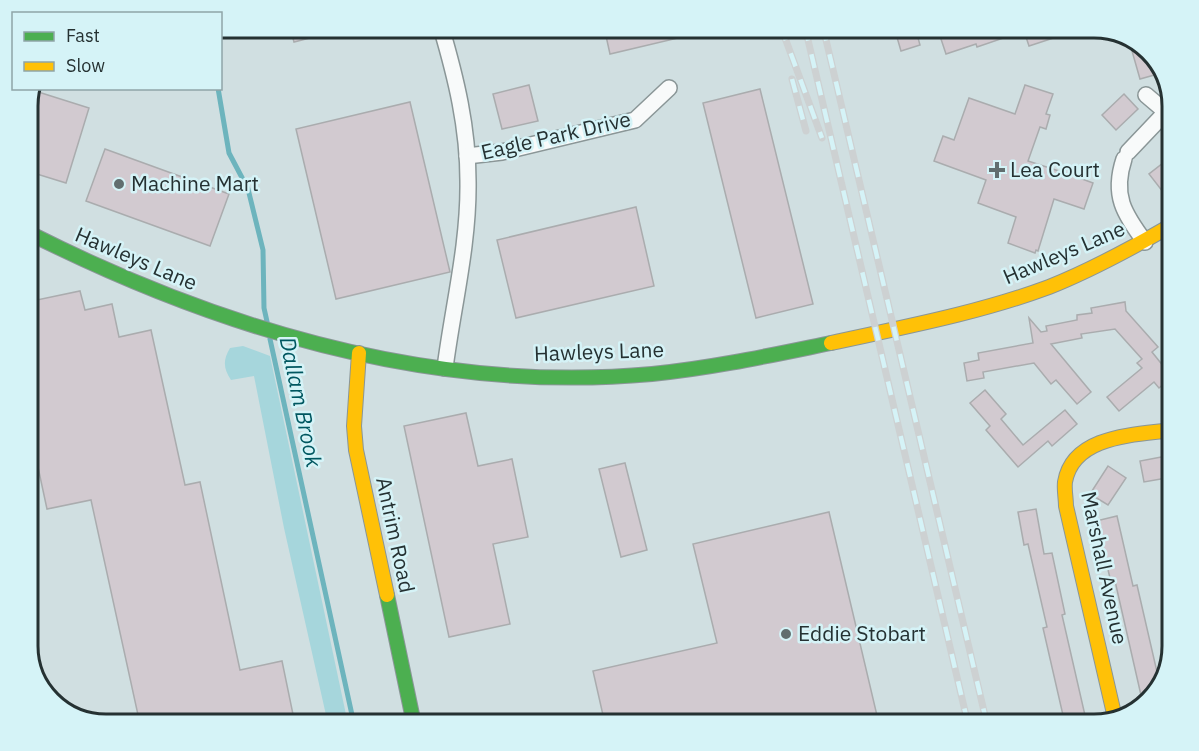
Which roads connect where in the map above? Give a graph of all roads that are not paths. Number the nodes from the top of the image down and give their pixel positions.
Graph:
1 (444, 37) edge
2 (669, 88) dead end
3 (1146, 95) dead end
4 (1161, 103) edge
5 (1161, 117) edge
6 (467, 156) junction
7 (1161, 232) edge
8 (38, 237) edge
9 (1145, 242) junction
10 (359, 353) junction
11 (445, 368) junction
12 (1162, 432) edge
13 (1113, 710) edge
14 (412, 714) edge

1 - 6 street, Eagle Park Drive
2 - 6 street, Eagle Park Drive
3 - 4 street
5 - 9 street
6 - 11 street, Eagle Park Drive
7 - 9 street, Hawleys Lane
8 - 10 street, Hawleys Lane
9 - 11 street, Hawleys Lane
10 - 11 street, Hawleys Lane
10 - 14 street, Antrim Road
12 - 13 street, Marshall Avenue

